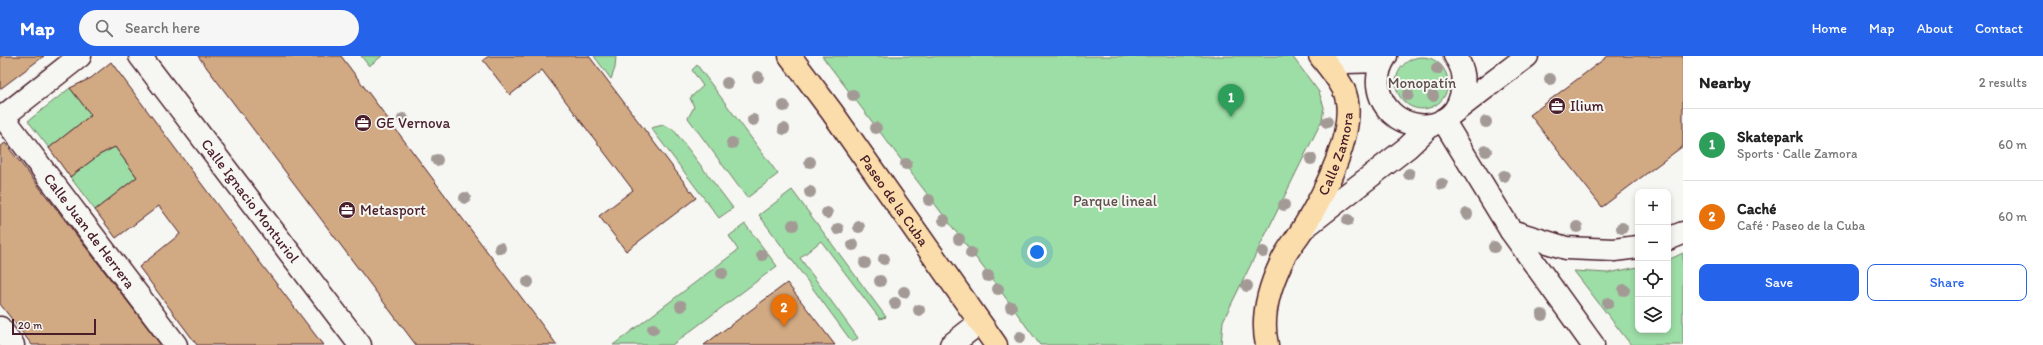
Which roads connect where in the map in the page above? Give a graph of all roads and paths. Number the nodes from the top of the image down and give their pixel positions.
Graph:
1 (80, 56) edge
2 (140, 56) edge
3 (790, 56) edge
4 (1320, 56) edge
5 (1331, 56) edge
6 (1455, 56) edge
7 (1527, 56) edge
8 (1384, 59) edge
9 (2, 118) edge
10 (1441, 120) junction
11 (1303, 229) junction
12 (1511, 231) junction
13 (1683, 233) edge
14 (1671, 238) edge
15 (1635, 247) edge
16 (979, 323) junction
17 (0, 328) edge
18 (13, 345) edge
19 (176, 345) edge
20 (360, 345) edge
21 (951, 345) edge
22 (996, 345) edge
23 (1266, 345) edge
24 (1593, 345) edge

1 - 9 street
2 - 20 street, Calle Ignacio Monturiol
3 - 16 main road, Paseo de la Cuba
4 - 11 main road, Calle Zamora
5 - 8 street
6 - 10 street
7 - 10 street
8 - 10 street
9 - 19 street, Calle Juan de Herrera
10 - 11 street, Calle Zamora
10 - 12 street
11 - 23 main road, Calle Zamora
12 - 15 street
12 - 24 street
13 - 14 street
16 - 21 street
16 - 22 main road, Paseo de la Cuba
17 - 18 street

